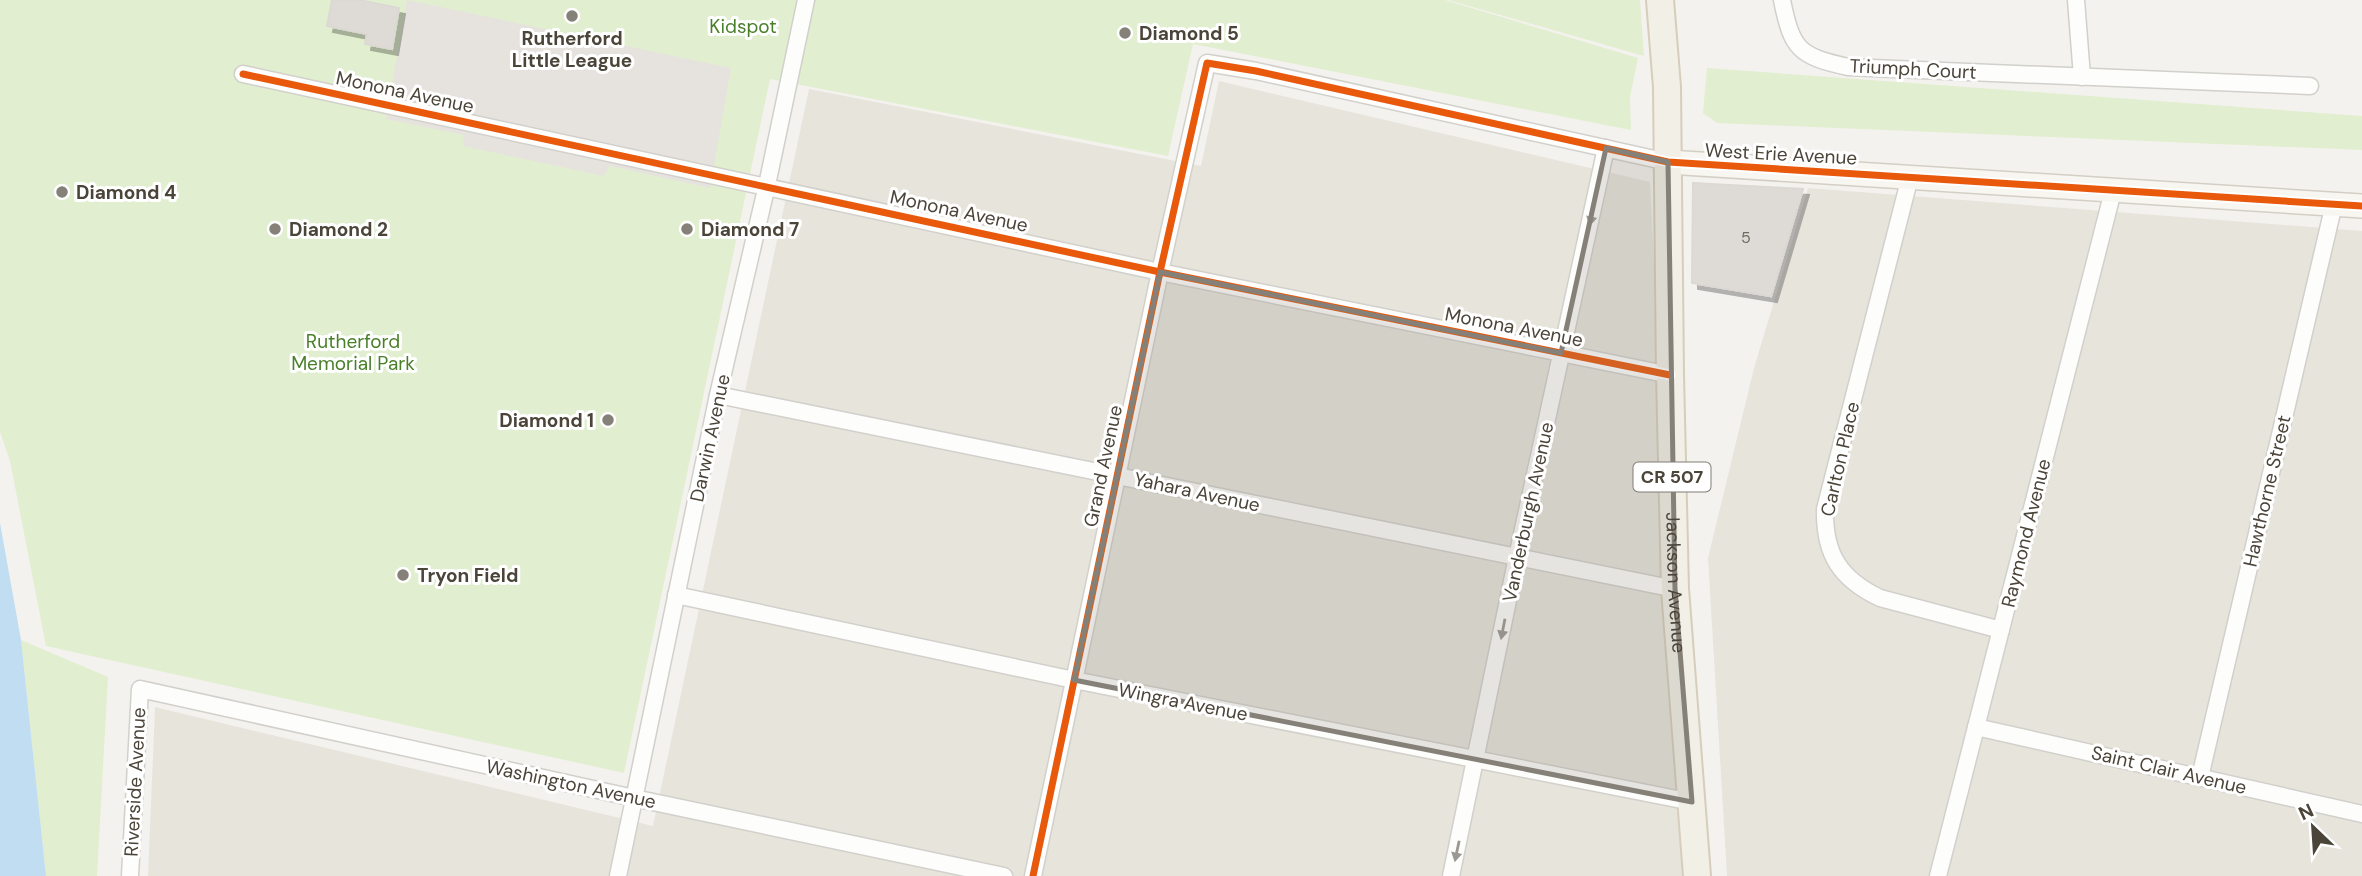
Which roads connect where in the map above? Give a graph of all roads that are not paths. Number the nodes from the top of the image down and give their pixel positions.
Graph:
1 (806, 0) edge
2 (1660, 0) edge
3 (1782, 0) edge
4 (2076, 0) edge
5 (1207, 63) joint
6 (243, 74) dead end
7 (2082, 77) junction
8 (2310, 86) dead end
9 (1606, 148) junction
10 (1668, 162) junction
11 (1910, 177) junction
12 (767, 185) junction
13 (2113, 191) junction
14 (2334, 204) junction
15 (2362, 206) edge
16 (1160, 272) junction
17 (1561, 353) junction
18 (1670, 375) junction
19 (718, 395) junction
20 (1117, 476) junction
21 (1517, 557) junction
22 (1675, 589) junction
23 (676, 595) junction
24 (2001, 630) junction
25 (1074, 680) junction
26 (140, 689) joint
27 (1976, 727) junction
28 (1477, 760) junction
29 (2200, 777) junction
30 (634, 798) junction
31 (1692, 803) junction
32 (2362, 814) edge
33 (130, 876) edge
34 (618, 876) edge
35 (1004, 876) edge
36 (1033, 876) edge
37 (1451, 876) edge
38 (1697, 876) edge
39 (1938, 876) edge

1 - 12 street, Darwin Avenue
2 - 10 main road, Jackson Avenue / CR 507
3 - 7 street, Triumph Court
4 - 7 street
5 - 9 street, West Erie Avenue
5 - 16 street, Grand Avenue
6 - 12 street, Monona Avenue
7 - 8 street, Triumph Court
9 - 10 street, West Erie Avenue
9 -> 17 street, Vanderburgh Avenue
10 - 11 street, West Erie Avenue
10 - 18 main road, Jackson Avenue / CR 507
11 - 13 street, West Erie Avenue
11 - 24 street, Carlton Place
12 - 16 street, Monona Avenue
12 - 19 street, Darwin Avenue
13 - 14 street, West Erie Avenue
13 - 24 street, Raymond Avenue
14 - 15 street, West Erie Avenue
14 - 29 street, Hawthorne Street
16 - 17 street, Monona Avenue
16 - 20 street, Grand Avenue
17 - 18 street, Monona Avenue
17 - 21 street, Vanderburgh Avenue
18 - 22 main road, Jackson Avenue / CR 507
19 - 20 street, Yahara Avenue
19 - 23 street, Darwin Avenue
20 - 21 street, Yahara Avenue
20 - 25 street, Grand Avenue
21 - 22 street, Yahara Avenue
21 -> 28 street, Vanderburgh Avenue
22 - 31 main road, Jackson Avenue / CR 507
23 - 25 street, Wingra Avenue
23 - 30 street, Darwin Avenue
24 - 27 street, Raymond Avenue
25 - 28 street, Wingra Avenue
25 - 36 street, Grand Avenue
26 - 30 street, Washington Avenue
26 - 33 street, Riverside Avenue
27 - 29 street, Saint Clair Avenue
27 - 39 street, Raymond Avenue
28 - 31 street, Wingra Avenue
28 -> 37 street, Vanderburgh Avenue
29 - 32 street, Saint Clair Avenue
30 - 34 street, Darwin Avenue
30 - 35 street, Washington Avenue
31 - 38 main road, Jackson Avenue / CR 507

